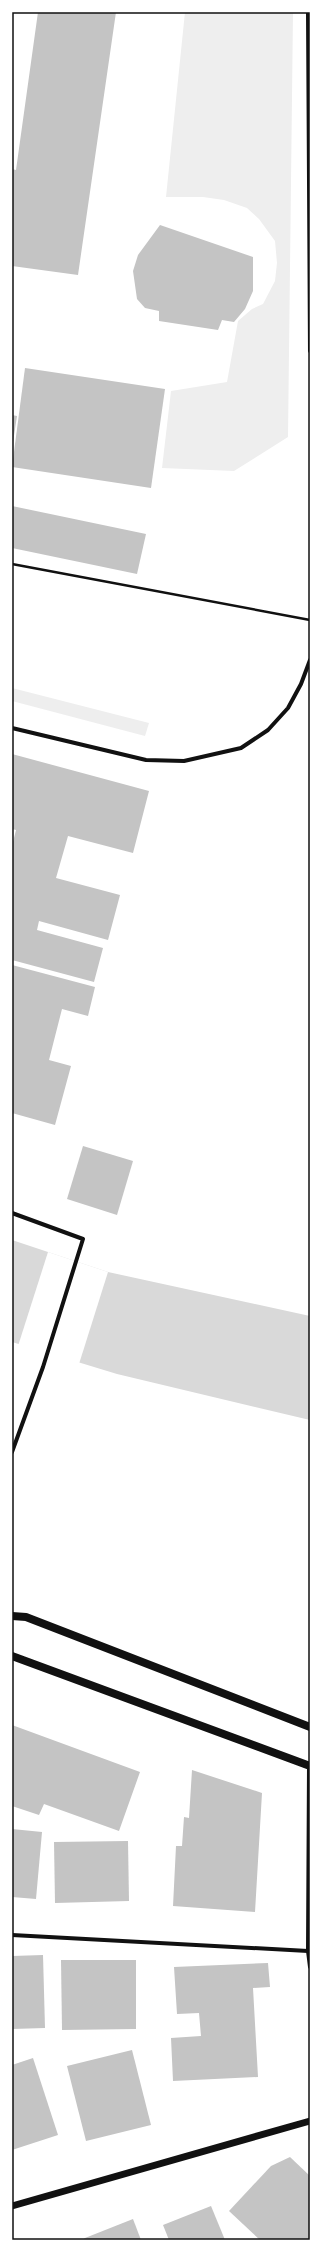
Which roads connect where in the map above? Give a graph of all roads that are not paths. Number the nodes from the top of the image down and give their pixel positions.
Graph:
1 (308, 12) edge
2 (310, 351) edge
3 (310, 660) edge
4 (12, 728) edge
5 (12, 1213) edge
6 (12, 1452) edge
7 (12, 1616) edge
8 (12, 1656) edge
9 (310, 1727) edge
10 (310, 1766) edge
11 (12, 1935) edge
12 (308, 1951) junction
13 (310, 1967) edge
14 (310, 2121) edge
15 (12, 2206) edge

1 - 2 street
3 - 4 street
5 - 6 street
7 - 9 main road
8 - 10 main road
10 - 12 street
11 - 12 street
12 - 13 street
14 - 15 street

